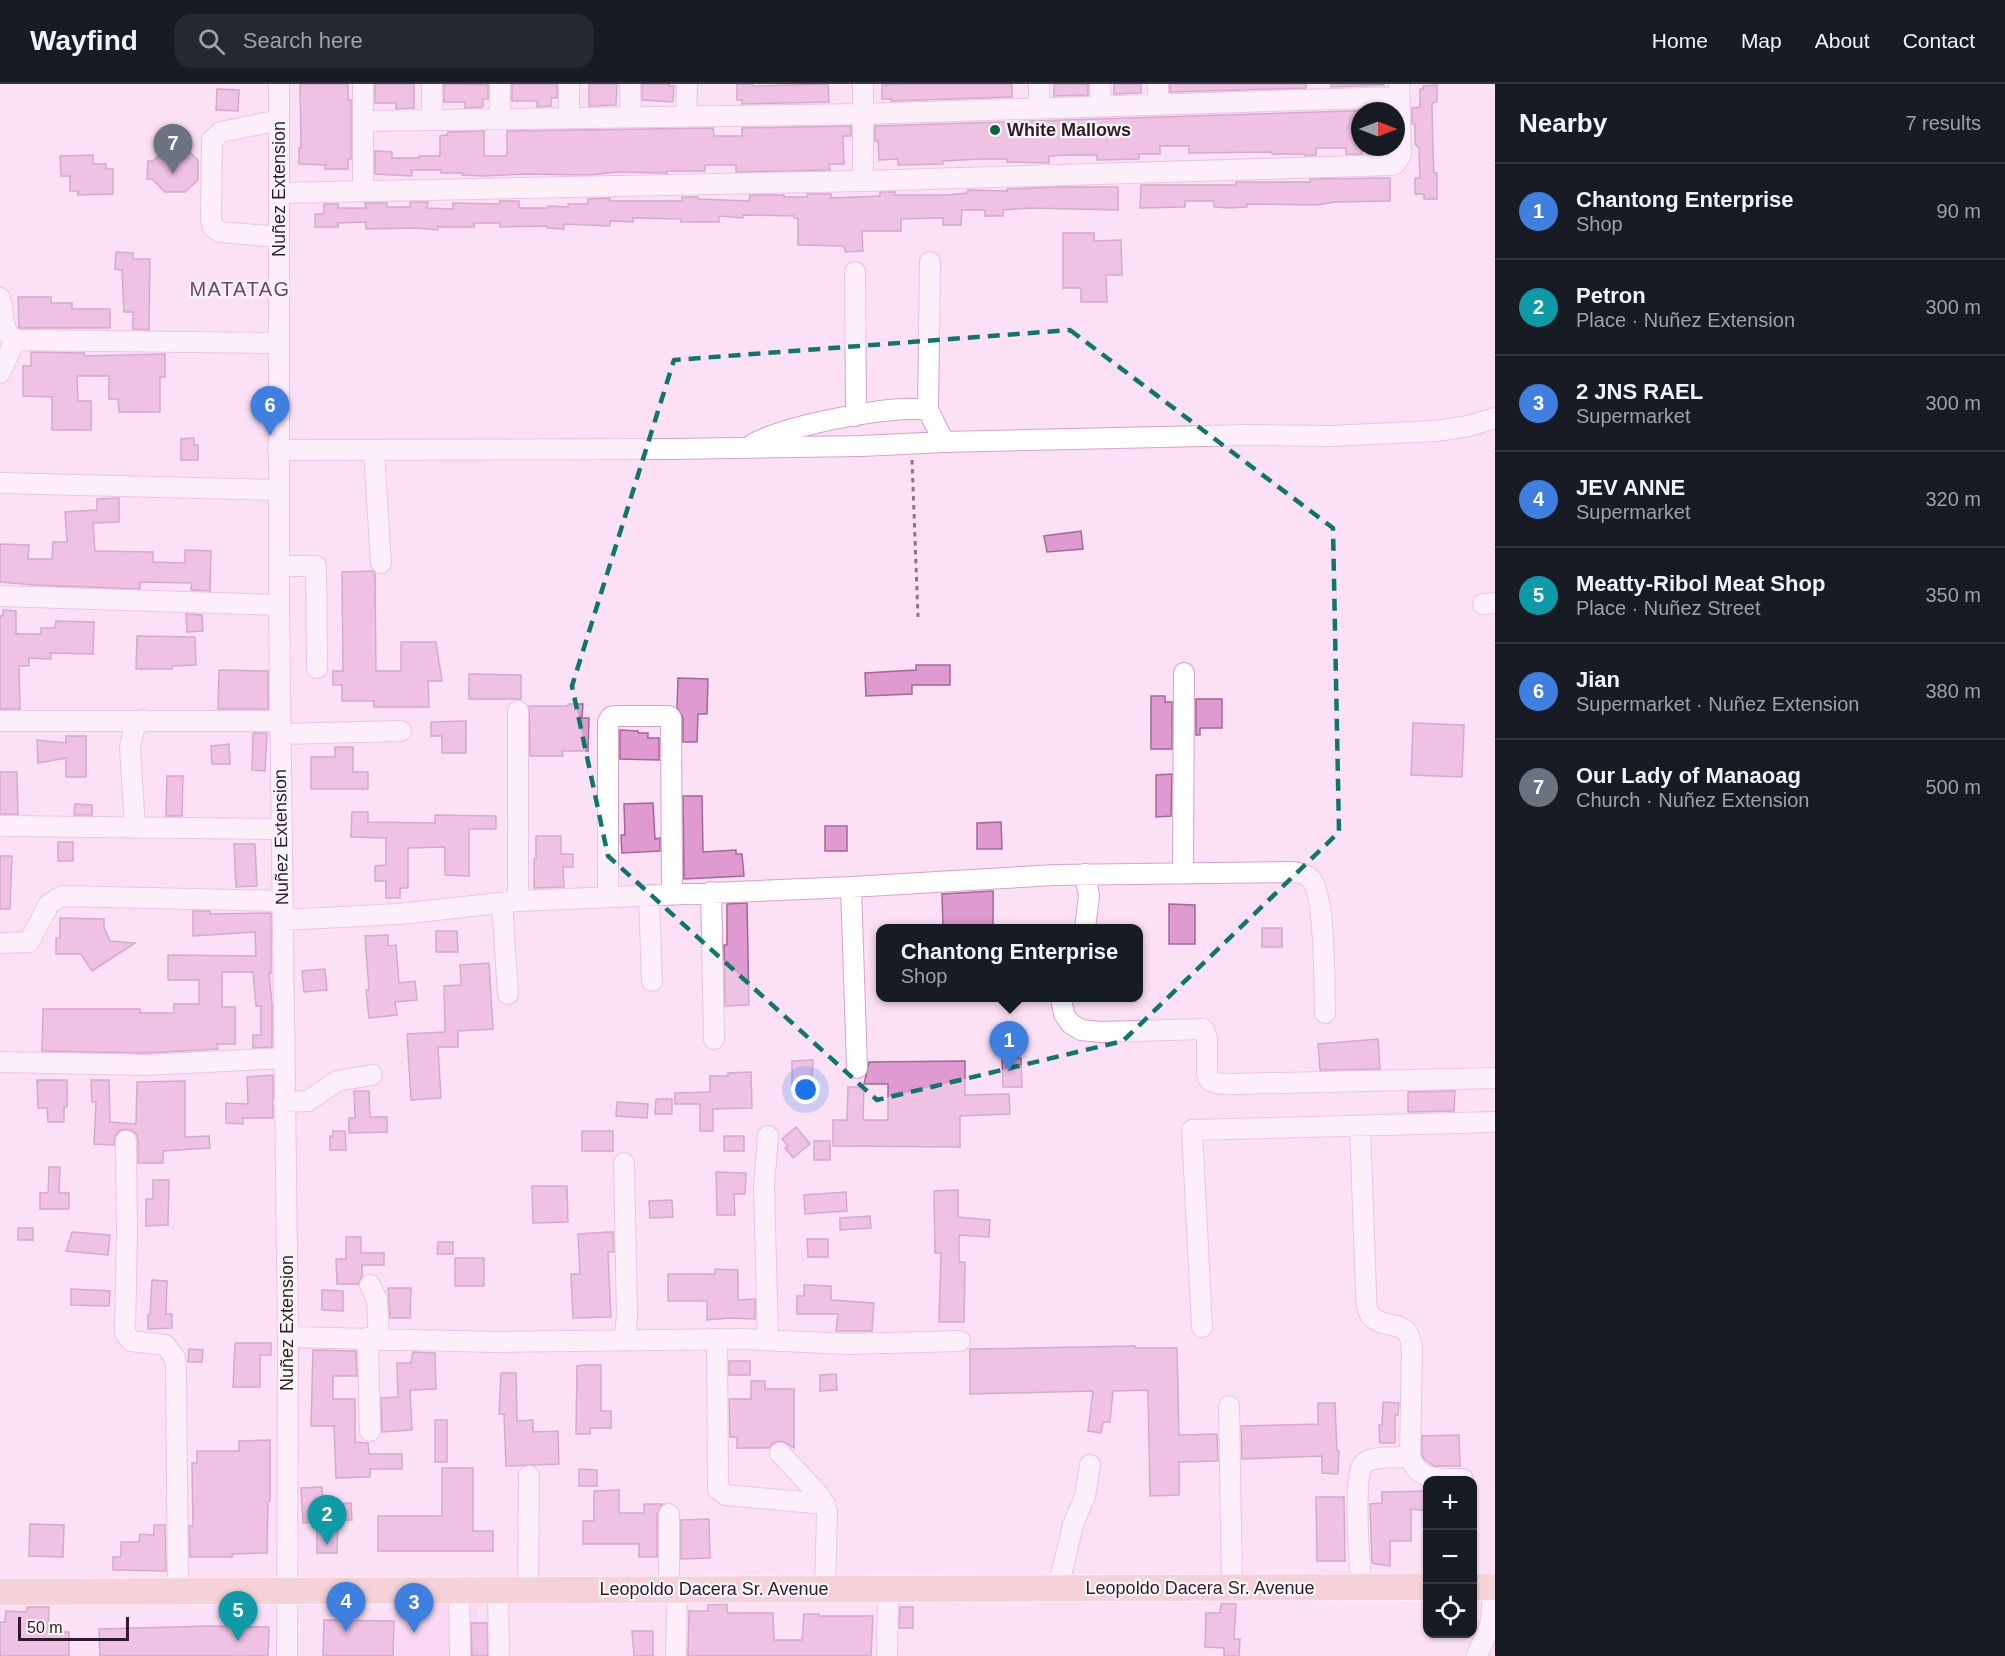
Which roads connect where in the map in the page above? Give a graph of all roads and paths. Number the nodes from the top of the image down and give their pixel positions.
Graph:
1 (279, 84) edge
2 (363, 84) edge
3 (432, 84) edge
4 (500, 84) edge
5 (569, 84) edge
6 (630, 84) edge
7 (687, 84) edge
8 (863, 84) edge
9 (1039, 84) edge
10 (1100, 84) edge
11 (1158, 84) edge
12 (1399, 90) edge
13 (1338, 91) edge
14 (1277, 92) edge
15 (1217, 93) edge
16 (1158, 104) junction
17 (1101, 106) junction
18 (1039, 108) junction
19 (863, 114) junction
20 (686, 116) junction
21 (631, 117) junction
22 (569, 118) junction
23 (500, 119) junction
24 (279, 120) junction
25 (432, 120) junction
26 (364, 121) junction
27 (863, 182) junction
28 (363, 190) junction
29 (279, 193) junction
30 (279, 237) junction
31 (930, 262) dead end
32 (855, 272) dead end
33 (0, 298) edge
34 (15, 340) junction
35 (278, 343) junction
36 (0, 373) edge
37 (928, 410) junction
38 (856, 416) junction
39 (1495, 418) edge
40 (944, 442) junction
41 (912, 443) junction
42 (745, 448) junction
43 (278, 450) junction
44 (374, 451) junction
45 (0, 483) edge
46 (278, 490) junction
47 (381, 562) dead end
48 (279, 566) junction
49 (0, 596) edge
50 (279, 605) junction
51 (918, 617) dead end
52 (317, 668) dead end
53 (1184, 673) dead end
54 (518, 711) dead end
55 (143, 720) junction
56 (0, 721) edge
57 (280, 728) junction
58 (401, 731) dead end
59 (0, 826) edge
60 (135, 828) junction
61 (281, 829) junction
62 (1183, 873) junction
63 (1085, 874) junction
64 (851, 887) junction
65 (711, 892) junction
66 (672, 895) junction
67 (649, 896) junction
68 (608, 897) junction
69 (510, 902) junction
70 (283, 910) junction
71 (1086, 924) edge
72 (0, 943) edge
73 (651, 981) dead end
74 (508, 994) dead end
75 (1062, 1002) edge
76 (1325, 1013) dead end
77 (714, 1039) dead end
78 (284, 1058) junction
79 (0, 1062) edge
80 (857, 1068) dead end
81 (372, 1075) dead end
82 (1495, 1078) edge
83 (284, 1102) junction
84 (1495, 1122) edge
85 (1360, 1126) junction
86 (768, 1136) dead end
87 (126, 1141) dead end
88 (624, 1162) dead end
89 (370, 1285) dead end
90 (1202, 1327) dead end
91 (288, 1336) junction
92 (374, 1339) junction
93 (625, 1339) junction
94 (717, 1339) junction
95 (768, 1340) junction
96 (960, 1341) dead end
97 (1229, 1406) dead end
98 (370, 1431) dead end
99 (780, 1453) dead end
100 (1410, 1457) junction
101 (1090, 1464) dead end
102 (529, 1476) dead end
103 (1428, 1476) edge
104 (825, 1504) junction
105 (669, 1514) dead end
106 (1361, 1587) junction
107 (1423, 1587) edge
108 (1486, 1587) edge
109 (1058, 1588) junction
110 (1232, 1588) junction
111 (673, 1589) junction
112 (825, 1589) junction
113 (888, 1589) junction
114 (459, 1590) junction
115 (498, 1590) junction
116 (528, 1590) junction
117 (178, 1591) junction
118 (286, 1591) junction
119 (0, 1592) edge
120 (499, 1652) dead end
121 (287, 1656) edge
122 (460, 1656) edge
123 (676, 1656) edge
124 (887, 1656) edge
125 (1476, 1656) edge

1 - 24 street, Nuñez Extension
2 - 26 street
3 - 25 street
4 - 23 street
5 - 22 street
6 - 21 street
7 - 20 street
8 - 19 street
9 - 18 street
10 - 17 street
11 - 16 street
12 - 13 street
12 - 27 street
13 - 14 street
14 - 15 street
15 - 16 street
16 - 17 street
17 - 18 street
18 - 19 street
19 - 20 street
19 - 27 street
20 - 21 street
21 - 22 street
22 - 23 street
23 - 25 street
24 - 29 street, Nuñez Extension
24 - 30 street
25 - 26 street
26 - 28 street
27 - 28 street
28 - 29 street
29 - 30 street, Nuñez Extension
30 - 35 street, Nuñez Extension
31 - 37 street
32 - 38 street
33 - 34 street
34 - 35 street
34 - 36 street
35 - 43 street, Nuñez Extension
37 - 38 street
37 - 40 street
38 - 42 street
39 - 40 street
40 - 41 street
41 - 42 street
41 - 51 path
42 - 44 street
43 - 44 street
43 - 46 street, Nuñez Extension
44 - 47 street
45 - 46 street
46 - 48 street, Nuñez Extension
48 - 50 street, Nuñez Extension
48 - 52 street
49 - 50 street
50 - 57 street, Nuñez Extension
53 - 62 street
54 - 69 street
55 - 56 street
55 - 57 street
55 - 60 street
57 - 58 street
57 - 61 street, Nuñez Extension
59 - 60 street
60 - 61 street
61 - 70 street, Nuñez Extension
62 - 63 street
62 - 76 street
63 - 64 street
63 - 71 street
64 - 65 street
64 - 80 street
65 - 66 street
65 - 77 street
66 - 67 street
66 - 68 street
67 - 68 street
67 - 73 street
68 - 69 street
69 - 70 street
69 - 74 street
70 - 72 street
70 - 78 street, Nuñez Extension
75 - 82 street
78 - 79 street
78 - 83 street, Nuñez Extension
81 - 83 street
83 - 91 street, Nuñez Extension
84 - 85 street
85 - 90 street
85 - 100 street
86 - 95 street
87 - 117 street
88 - 93 street
89 - 92 street
91 - 92 street
91 - 118 street, Nuñez Extension
92 - 93 street
92 - 98 street
93 - 94 street
94 - 95 street
94 - 104 street
95 - 96 street
97 - 110 street
99 - 104 street
100 - 103 street
100 - 106 street
101 - 109 street
102 - 116 street
104 - 112 street
105 - 111 street
106 - 107 main road, Leopoldo Dacera Sr. Avenue
106 - 110 main road, Leopoldo Dacera Sr. Avenue
108 - 125 street
109 - 110 main road, Leopoldo Dacera Sr. Avenue
109 - 113 main road, Leopoldo Dacera Sr. Avenue
111 - 112 main road, Leopoldo Dacera Sr. Avenue
111 - 116 main road, Leopoldo Dacera Sr. Avenue
111 - 123 street
112 - 113 main road, Leopoldo Dacera Sr. Avenue
113 - 124 street
114 - 115 main road, Leopoldo Dacera Sr. Avenue
114 - 118 main road, Leopoldo Dacera Sr. Avenue
114 - 122 street
115 - 116 main road, Leopoldo Dacera Sr. Avenue
115 - 120 street
117 - 118 main road, Leopoldo Dacera Sr. Avenue
117 - 119 main road, Leopoldo Dacera Sr. Avenue
118 - 121 street, Nuñez Extension

